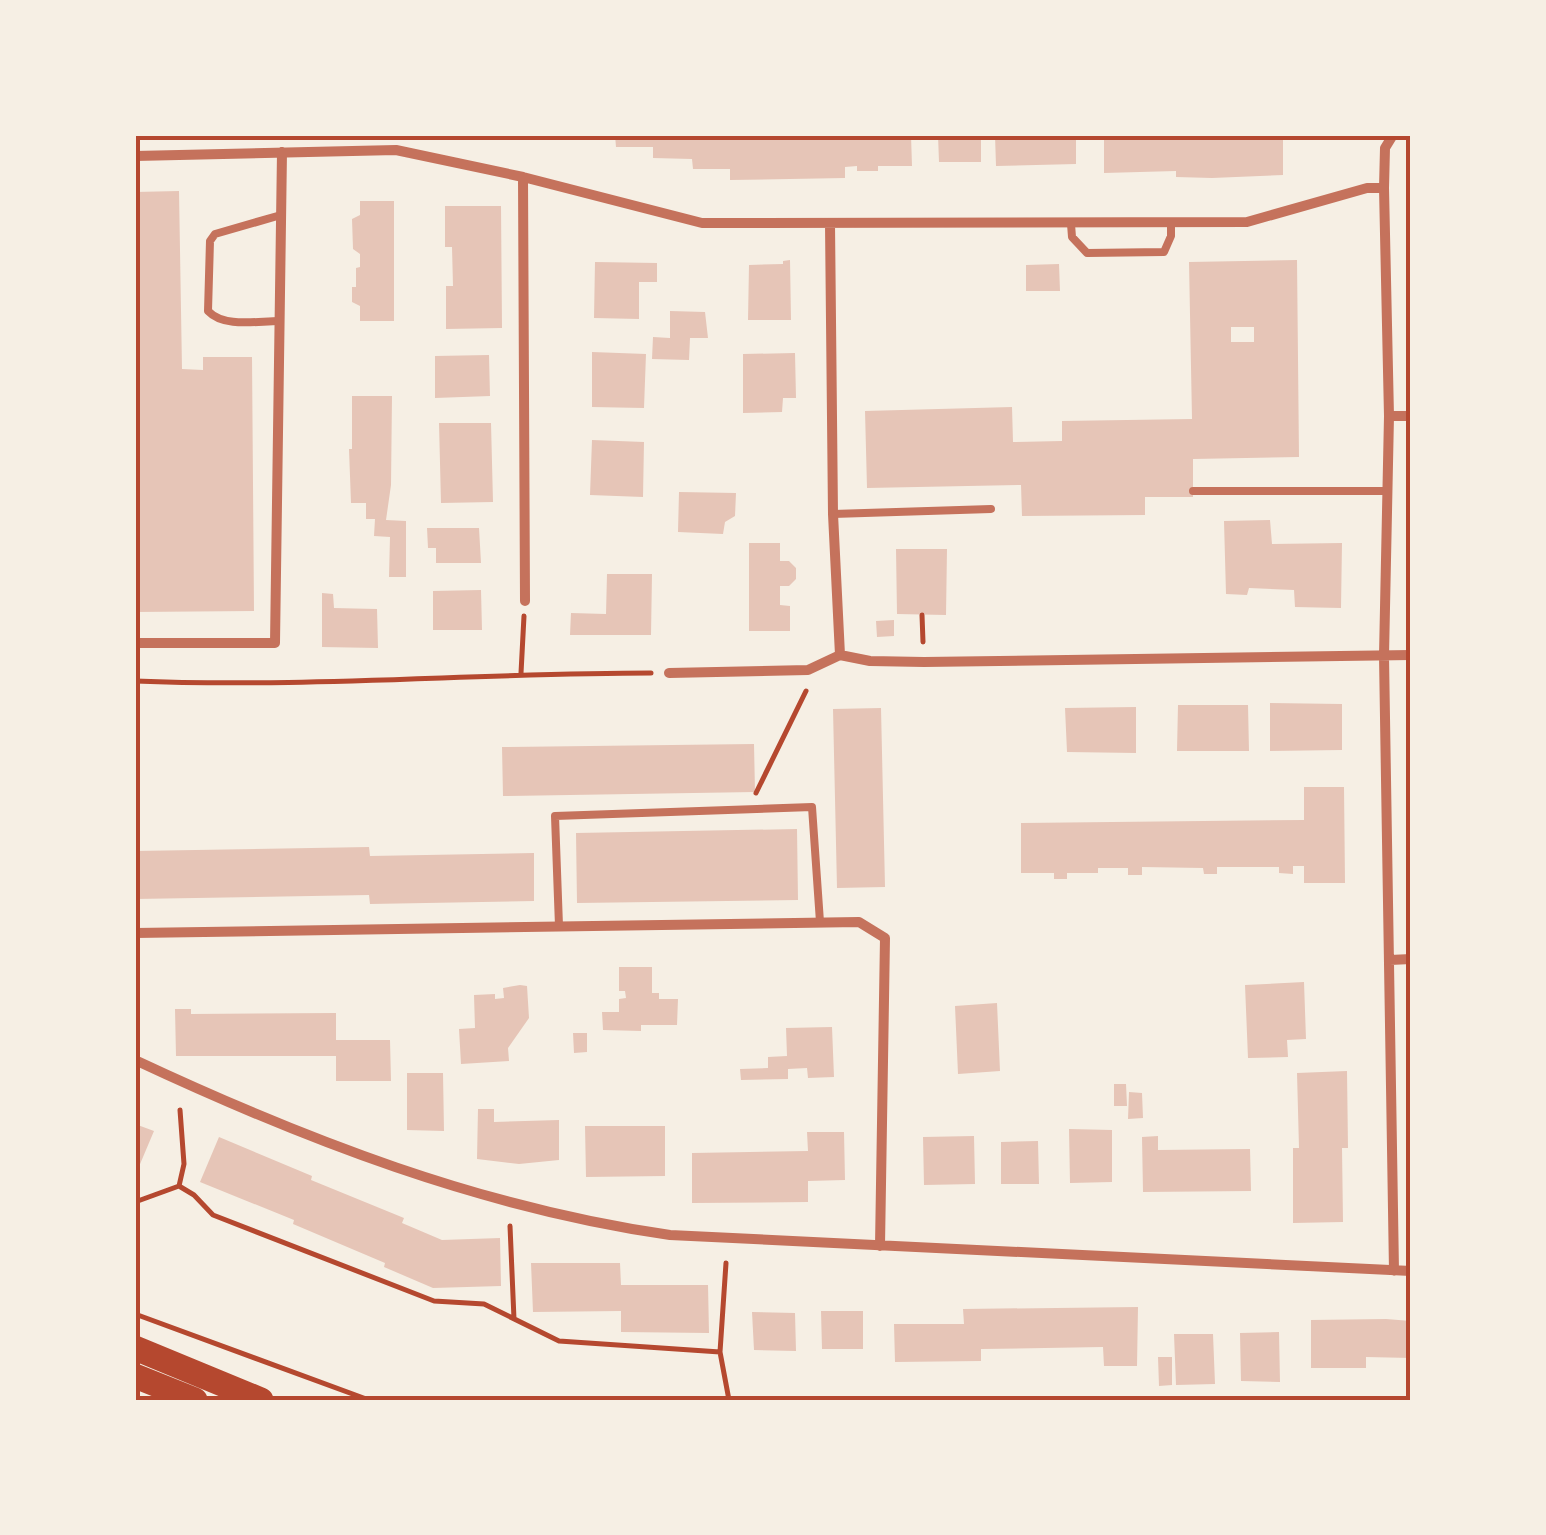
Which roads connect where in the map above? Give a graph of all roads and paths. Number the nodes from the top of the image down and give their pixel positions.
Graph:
1 (1392, 135) edge
2 (282, 152) junction
3 (135, 156) edge
4 (523, 177) junction
5 (1384, 188) junction
6 (281, 216) junction
7 (1172, 222) junction
8 (830, 224) junction
9 (1071, 224) junction
10 (279, 321) junction
11 (1389, 416) junction
12 (1411, 416) edge
13 (1193, 491) dead end
14 (1387, 491) junction
15 (991, 509) dead end
16 (832, 514) junction
17 (525, 601) joint
18 (922, 615) dead end
19 (135, 643) edge
20 (1411, 654) edge
21 (840, 655) junction
22 (1384, 656) junction
23 (924, 662) junction
24 (817, 668) junction
25 (520, 673) junction
26 (669, 673) joint
27 (135, 681) edge
28 (748, 809) junction
29 (820, 922) junction
30 (559, 926) junction
31 (135, 933) edge
32 (1411, 959) edge
33 (1390, 960) junction
34 (135, 1060) edge
35 (180, 1110) dead end
36 (179, 1186) junction
37 (135, 1202) edge
38 (510, 1226) dead end
39 (880, 1246) junction
40 (726, 1263) dead end
41 (1394, 1271) junction
42 (1411, 1271) edge
43 (135, 1314) edge
44 (514, 1319) junction
45 (135, 1348) edge
46 (720, 1352) junction
47 (161, 1358) junction
48 (144, 1387) edge
49 (195, 1400) edge
50 (261, 1400) edge
51 (370, 1400) edge
52 (729, 1400) edge

1 - 5 street
2 - 3 street
2 - 4 street
2 - 6 street
4 - 8 street
4 - 17 street
5 - 7 street
5 - 11 street
6 - 10 street
6 - 10 lane
7 - 9 street
7 - 9 lane
8 - 9 street
8 - 16 street
10 - 19 street
11 - 12 street
11 - 14 street
13 - 14 lane
14 - 22 street
15 - 16 lane
16 - 21 street
17 - 25 path
18 - 23 path
20 - 22 street
21 - 23 street
21 - 24 street
22 - 23 street
22 - 33 street
24 - 26 street
24 - 28 path
25 - 26 path
25 - 27 path
28 - 29 lane
28 - 30 lane
29 - 30 street
29 - 39 street
30 - 31 street
32 - 33 street
33 - 41 street
34 - 39 street
35 - 36 path
36 - 37 path
36 - 44 path
38 - 44 path
39 - 41 street
40 - 46 path
41 - 42 street
43 - 51 path
44 - 46 path
45 - 47 main road
46 - 52 path
47 - 48 lane
47 - 50 main road
48 - 49 main road

